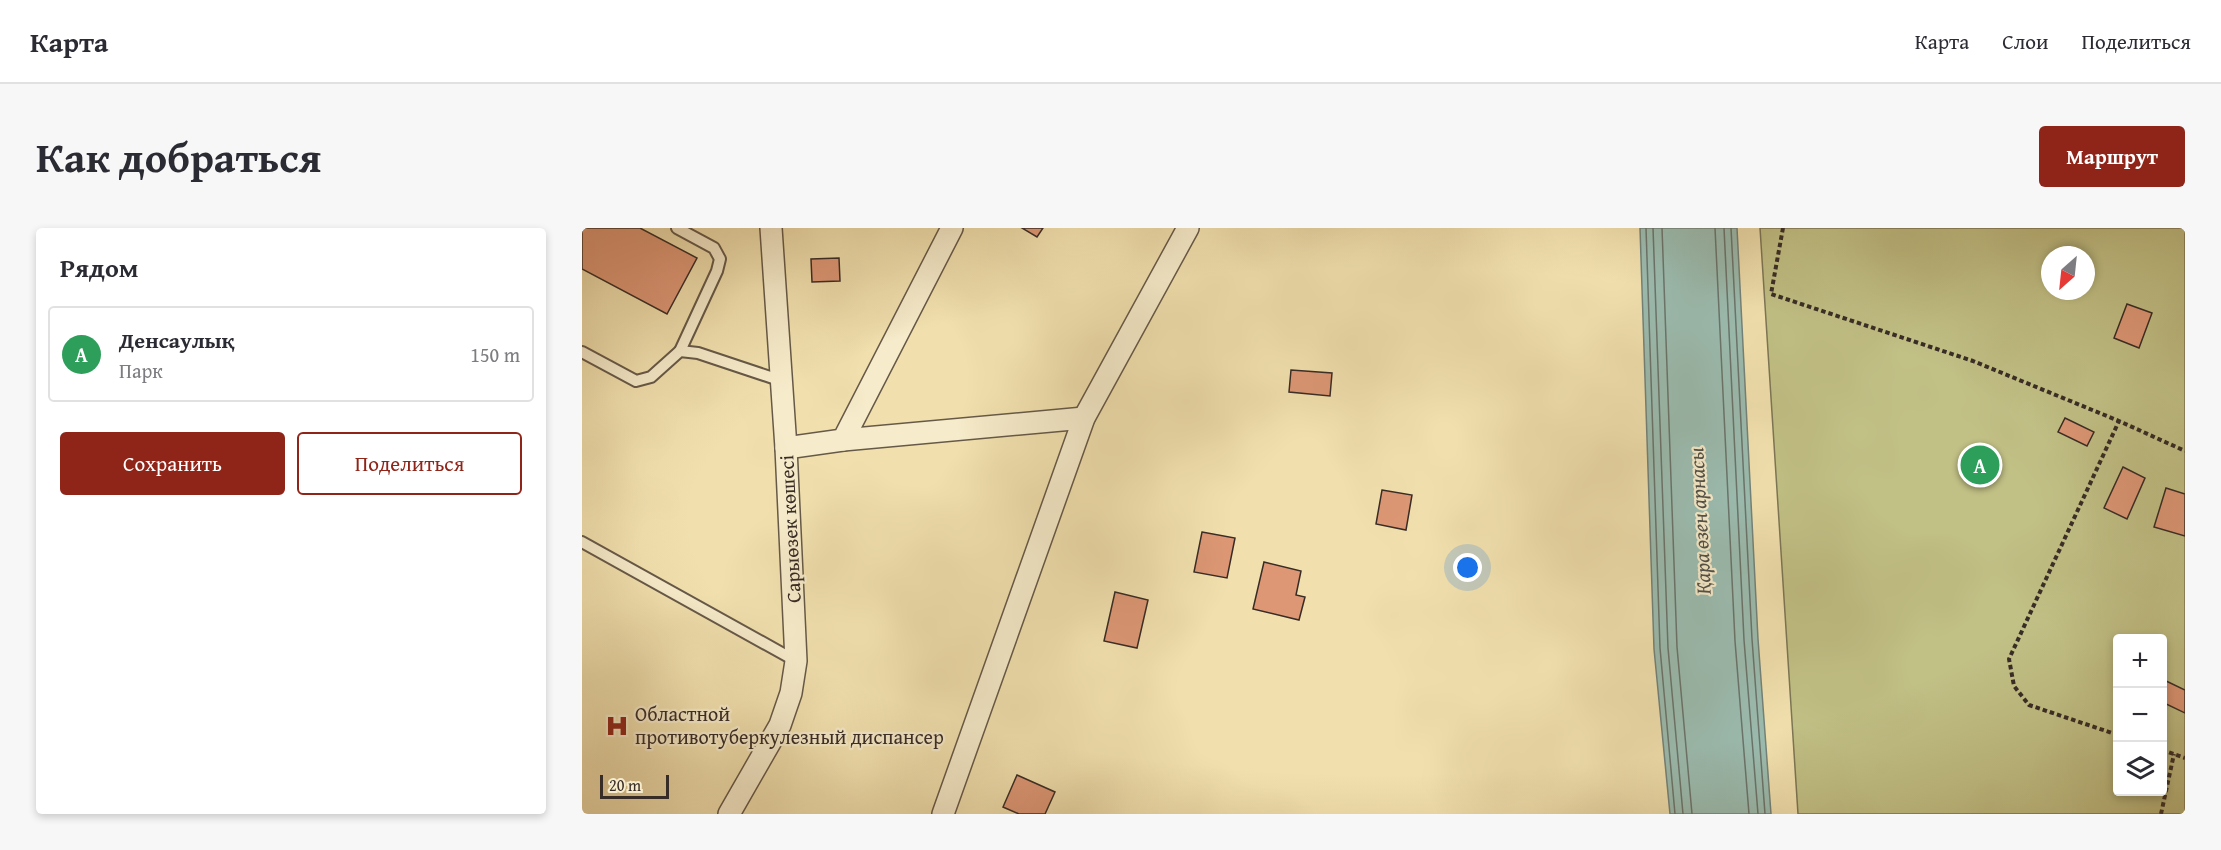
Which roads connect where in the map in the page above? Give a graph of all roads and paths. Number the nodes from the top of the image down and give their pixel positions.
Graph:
1 (677, 228) edge
2 (771, 228) edge
3 (952, 228) edge
4 (1188, 228) edge
5 (1783, 228) edge
6 (680, 351) junction
7 (582, 352) edge
8 (782, 381) junction
9 (1084, 418) junction
10 (2119, 421) junction
11 (843, 440) junction
12 (786, 448) junction
13 (2185, 451) edge
14 (582, 542) edge
15 (796, 661) junction
16 (2113, 733) edge
17 (2167, 751) edge
18 (2174, 754) junction
19 (2185, 758) edge
20 (729, 814) edge
21 (943, 814) edge
22 (2161, 814) edge

1 - 6 lane
2 - 8 street, Сарыөзек көшесі
3 - 11 street
4 - 9 street
5 - 10 path
6 - 7 lane
6 - 8 lane
8 - 12 street, Сарыөзек көшесі
9 - 11 street
9 - 21 street
10 - 13 path
10 - 16 path
11 - 12 street
12 - 15 street, Сарыөзек көшесі
14 - 15 lane
15 - 20 street, Сарыөзек көшесі
17 - 18 path
18 - 19 path
18 - 22 path

